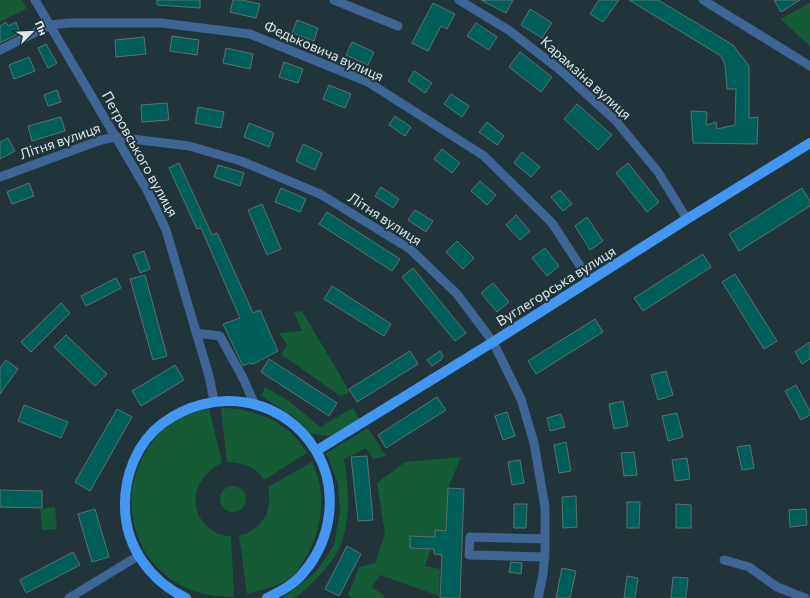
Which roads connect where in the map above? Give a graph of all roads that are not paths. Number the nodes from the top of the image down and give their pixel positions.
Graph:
1 (36, 0) edge
2 (334, 0) edge
3 (459, 0) edge
4 (703, 0) edge
5 (50, 25) junction
6 (398, 26) dead end
7 (0, 50) edge
8 (810, 66) edge
9 (116, 137) junction
10 (810, 143) edge
11 (0, 177) edge
12 (687, 219) junction
13 (590, 281) junction
14 (196, 333) junction
15 (493, 342) junction
16 (214, 401) junction
17 (255, 405) junction
18 (316, 451) junction
19 (545, 539) junction
20 (138, 556) junction
21 (545, 557) junction
22 (724, 560) dead end
23 (69, 598) edge
24 (186, 598) edge
25 (268, 598) edge
26 (538, 598) edge
27 (806, 598) edge

1 - 5 street, Петровського вулиця
2 - 6 street
3 - 12 street, Карамзіна вулиця
4 - 8 street
5 - 7 street, Федьковича вулиця
5 - 9 street, Петровського вулиця
5 - 13 street, Федьковича вулиця
9 - 11 street, Літня вулиця
9 - 14 street, Петровського вулиця
9 - 15 street, Літня вулиця
10 - 12 main road, Вуглегорська вулиця
12 - 13 main road, Вуглегорська вулиця
13 - 15 main road, Вуглегорська вулиця
14 - 16 street, Петровського вулиця
14 - 17 street
15 - 18 main road, Вуглегорська вулиця
15 - 19 street, Літня вулиця
16 - 17 main road
16 - 20 main road
17 - 18 main road
18 - 25 main road
19 - 21 street, Літня вулиця
19 - 21 street
20 - 23 street
20 - 24 main road
21 - 26 street, Літня вулиця
22 - 27 street

